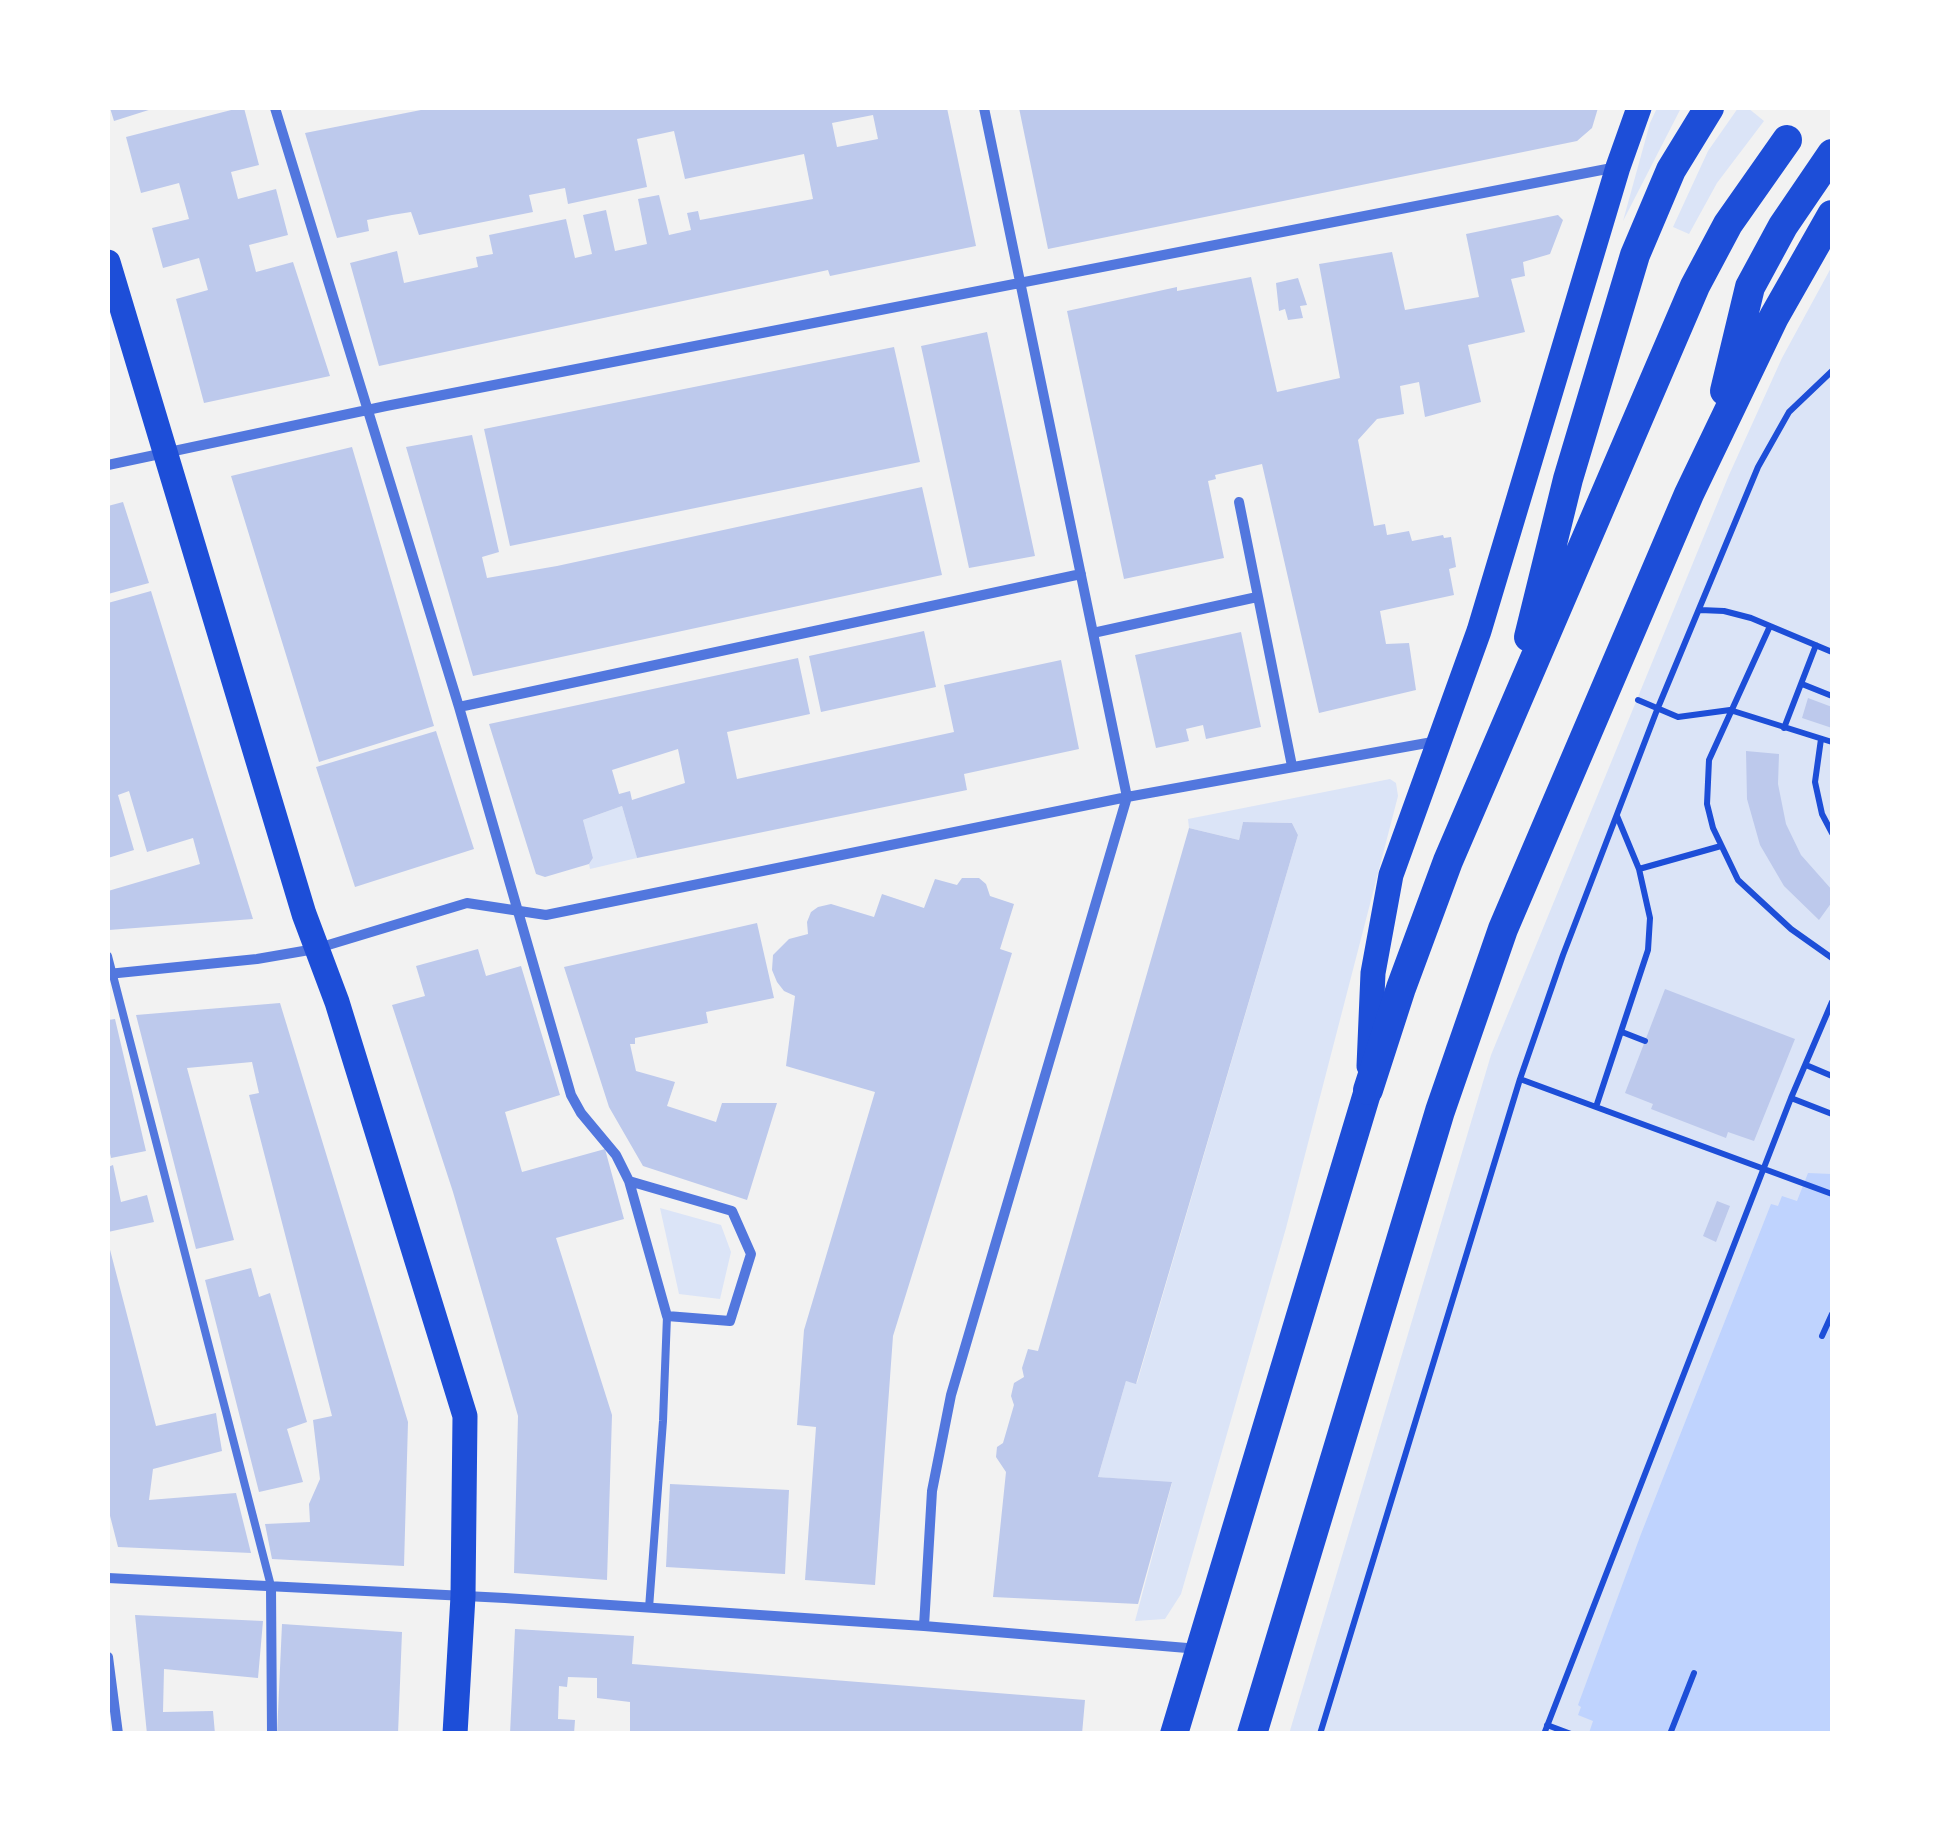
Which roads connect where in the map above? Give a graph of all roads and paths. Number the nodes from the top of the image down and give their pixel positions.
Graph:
1 (277, 108) edge
2 (984, 108) edge
3 (1640, 108) edge
4 (1709, 108) edge
5 (1787, 140) dead end
6 (1832, 154) edge
7 (1618, 166) junction
8 (1832, 215) edge
9 (108, 262) edge
10 (1020, 282) junction
11 (1832, 371) edge
12 (366, 411) junction
13 (1711, 448) junction
14 (167, 455) junction
15 (108, 466) edge
16 (1239, 502) dead end
17 (1081, 574) junction
18 (1257, 597) junction
19 (1700, 610) junction
20 (1770, 626) junction
21 (1094, 633) junction
22 (1816, 645) junction
23 (1832, 652) edge
24 (1606, 683) junction
25 (1802, 684) junction
26 (1832, 696) edge
27 (459, 707) junction
28 (1658, 710) junction
29 (1730, 710) junction
30 (1509, 718) junction
31 (1784, 728) junction
32 (1821, 738) junction
33 (1440, 740) junction
34 (1832, 742) edge
35 (1292, 766) junction
36 (1127, 797) junction
37 (1616, 814) junction
38 (1832, 833) edge
39 (1721, 846) junction
40 (1639, 869) junction
41 (517, 912) junction
42 (314, 949) junction
43 (108, 956) edge
44 (1832, 958) edge
45 (110, 974) edge
46 (1832, 1002) edge
47 (1622, 1032) junction
48 (1645, 1041) dead end
49 (1805, 1065) junction
50 (1832, 1076) edge
51 (1520, 1079) junction
52 (1368, 1090) junction
53 (1791, 1098) junction
54 (1596, 1107) junction
55 (1832, 1114) edge
56 (1764, 1168) junction
57 (629, 1181) junction
58 (1832, 1194) edge
59 (1832, 1314) edge
60 (667, 1316) junction
61 (1822, 1336) dead end
62 (108, 1578) edge
63 (272, 1586) junction
64 (462, 1596) junction
65 (649, 1608) junction
66 (924, 1626) junction
67 (1199, 1649) junction
68 (108, 1658) edge
69 (1694, 1674) dead end
70 (1547, 1725) junction
71 (118, 1734) edge
72 (272, 1734) edge
73 (456, 1734) edge
74 (1174, 1734) edge
75 (1252, 1734) edge
76 (1320, 1734) edge
77 (1544, 1734) edge
78 (1571, 1734) edge
79 (1670, 1734) edge

1 - 12 street
2 - 10 street
3 - 7 main road
4 - 30 highway
5 - 30 highway
6 - 13 highway
7 - 10 street
7 - 33 main road
8 - 13 highway
9 - 14 main road
10 - 12 street
10 - 17 street
11 - 19 path
12 - 14 street
12 - 27 street
13 - 24 highway
14 - 15 street
14 - 42 main road
16 - 18 street
17 - 21 street
17 - 27 street
18 - 21 street
18 - 35 street
19 - 20 path
19 - 28 path
20 - 22 path
20 - 29 path
21 - 36 street
22 - 23 path
22 - 25 path
24 - 28 path
24 - 75 highway
25 - 26 path
25 - 31 path
27 - 41 street
28 - 29 path
28 - 37 path
29 - 31 path
29 - 39 path
30 - 52 highway
31 - 32 path
32 - 34 path
32 - 38 path
33 - 35 street
33 - 52 main road
35 - 36 street
36 - 41 street
36 - 66 street
37 - 40 path
37 - 51 path
39 - 40 path
39 - 44 path
40 - 47 path
41 - 42 street
41 - 57 street
42 - 45 street
42 - 64 main road
43 - 45 lane
45 - 63 lane
46 - 49 path
47 - 48 path
47 - 54 path
49 - 50 path
49 - 53 path
51 - 54 path
51 - 76 path
52 - 67 highway
53 - 55 path
53 - 56 path
54 - 56 path
56 - 58 path
56 - 70 path
57 - 60 street
57 - 60 street
59 - 61 path
60 - 65 lane
62 - 63 street
63 - 64 street
63 - 72 street
64 - 65 street
64 - 73 main road
65 - 66 street
66 - 67 street
67 - 74 highway
68 - 71 street
69 - 79 path
70 - 77 path
70 - 78 path

